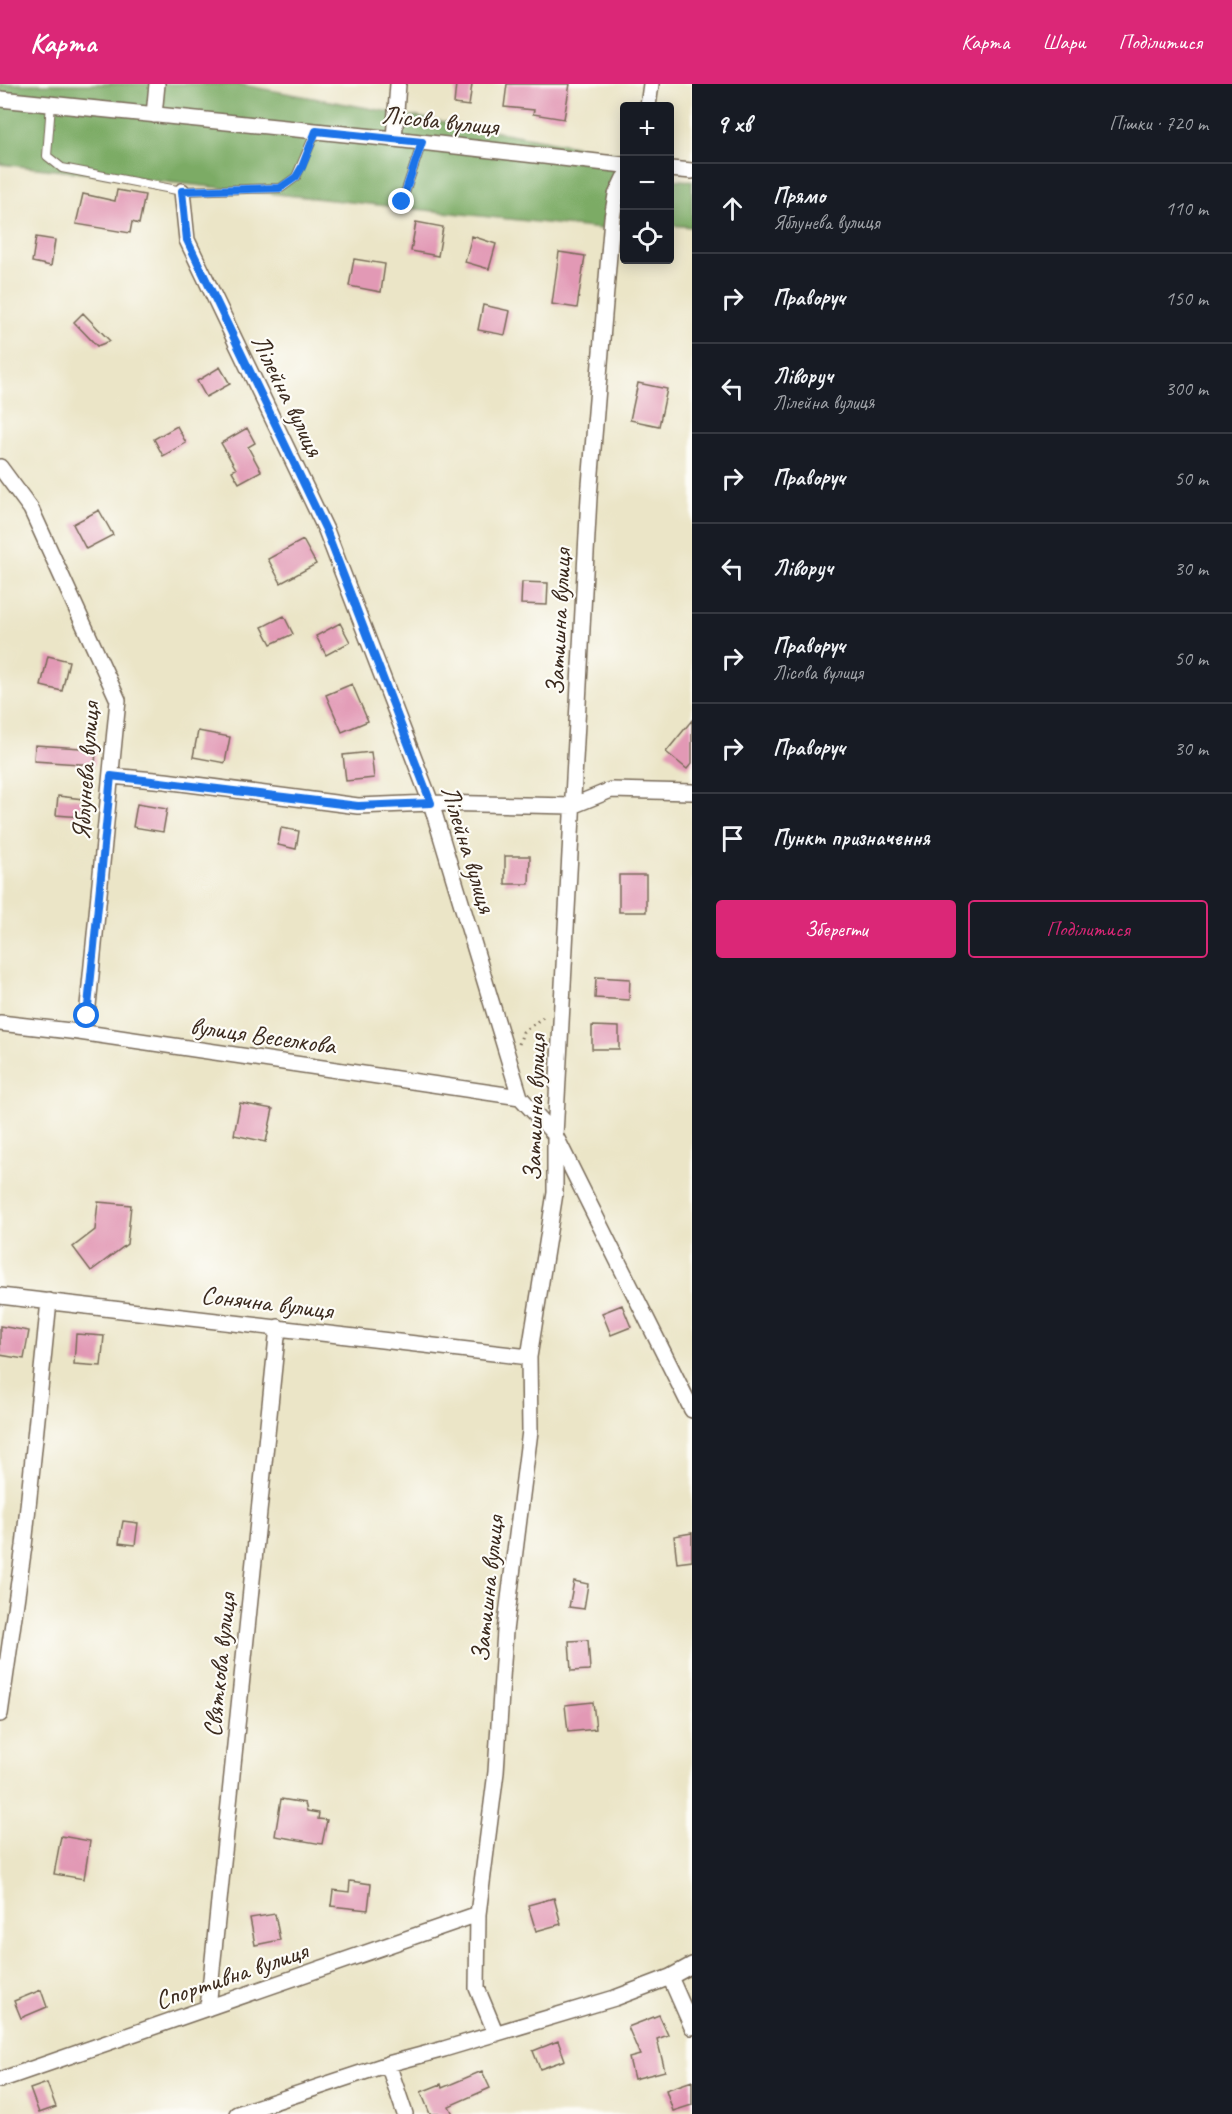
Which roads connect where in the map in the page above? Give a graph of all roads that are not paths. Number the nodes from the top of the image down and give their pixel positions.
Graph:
1 (157, 84) edge
2 (398, 84) edge
3 (651, 84) edge
4 (0, 99) edge
5 (649, 102) edge
6 (51, 104) junction
7 (154, 115) junction
8 (316, 131) junction
9 (394, 139) junction
10 (422, 142) junction
11 (620, 165) edge
12 (674, 169) edge
13 (692, 171) edge
14 (620, 186) edge
15 (182, 191) junction
16 (402, 202) dead end
17 (0, 467) edge
18 (111, 776) junction
19 (692, 792) edge
20 (431, 803) junction
21 (572, 806) junction
22 (0, 1023) edge
23 (79, 1032) junction
24 (520, 1097) junction
25 (555, 1135) junction
26 (0, 1296) edge
27 (49, 1301) junction
28 (278, 1327) junction
29 (529, 1357) junction
30 (692, 1410) edge
31 (0, 1714) edge
32 (478, 1914) junction
33 (692, 1965) edge
34 (670, 1977) junction
35 (208, 2008) junction
36 (692, 2027) edge
37 (496, 2034) junction
38 (388, 2064) junction
39 (0, 2080) edge
40 (237, 2114) edge
41 (405, 2114) edge

1 - 7 street
2 - 9 street
3 - 5 street
4 - 6 street, Лісова вулиця
6 - 7 street, Лісова вулиця
6 - 15 lane
7 - 8 street, Лісова вулиця
8 - 9 street, Лісова вулиця
8 - 15 lane
9 - 10 street, Лісова вулиця
10 - 11 street, Лісова вулиця
10 - 16 lane
12 - 13 street
14 - 21 street, Затишна вулиця
15 - 20 street, Лілейна вулиця
17 - 18 street, Яблунева вулиця
18 - 20 street
18 - 23 street, Яблунева вулиця
19 - 21 street
20 - 21 street
20 - 24 street, Лілейна вулиця
21 - 25 street, Затишна вулиця
22 - 23 street, вулиця Веселкова
23 - 24 street, вулиця Веселкова
24 - 25 street, Лілейна вулиця
25 - 29 street, Затишна вулиця
25 - 30 street, Лілейна вулиця
26 - 27 street, Сонячна вулиця
27 - 28 street, Сонячна вулиця
27 - 31 street
28 - 29 street, Сонячна вулиця
28 - 35 street, Святкова вулиця
29 - 32 street, Затишна вулиця
32 - 35 street, Спортивна вулиця
32 - 37 street, Затишна вулиця
33 - 34 street
34 - 36 street
34 - 37 street
35 - 39 street, Спортивна вулиця
37 - 38 street
38 - 40 street
38 - 41 street

